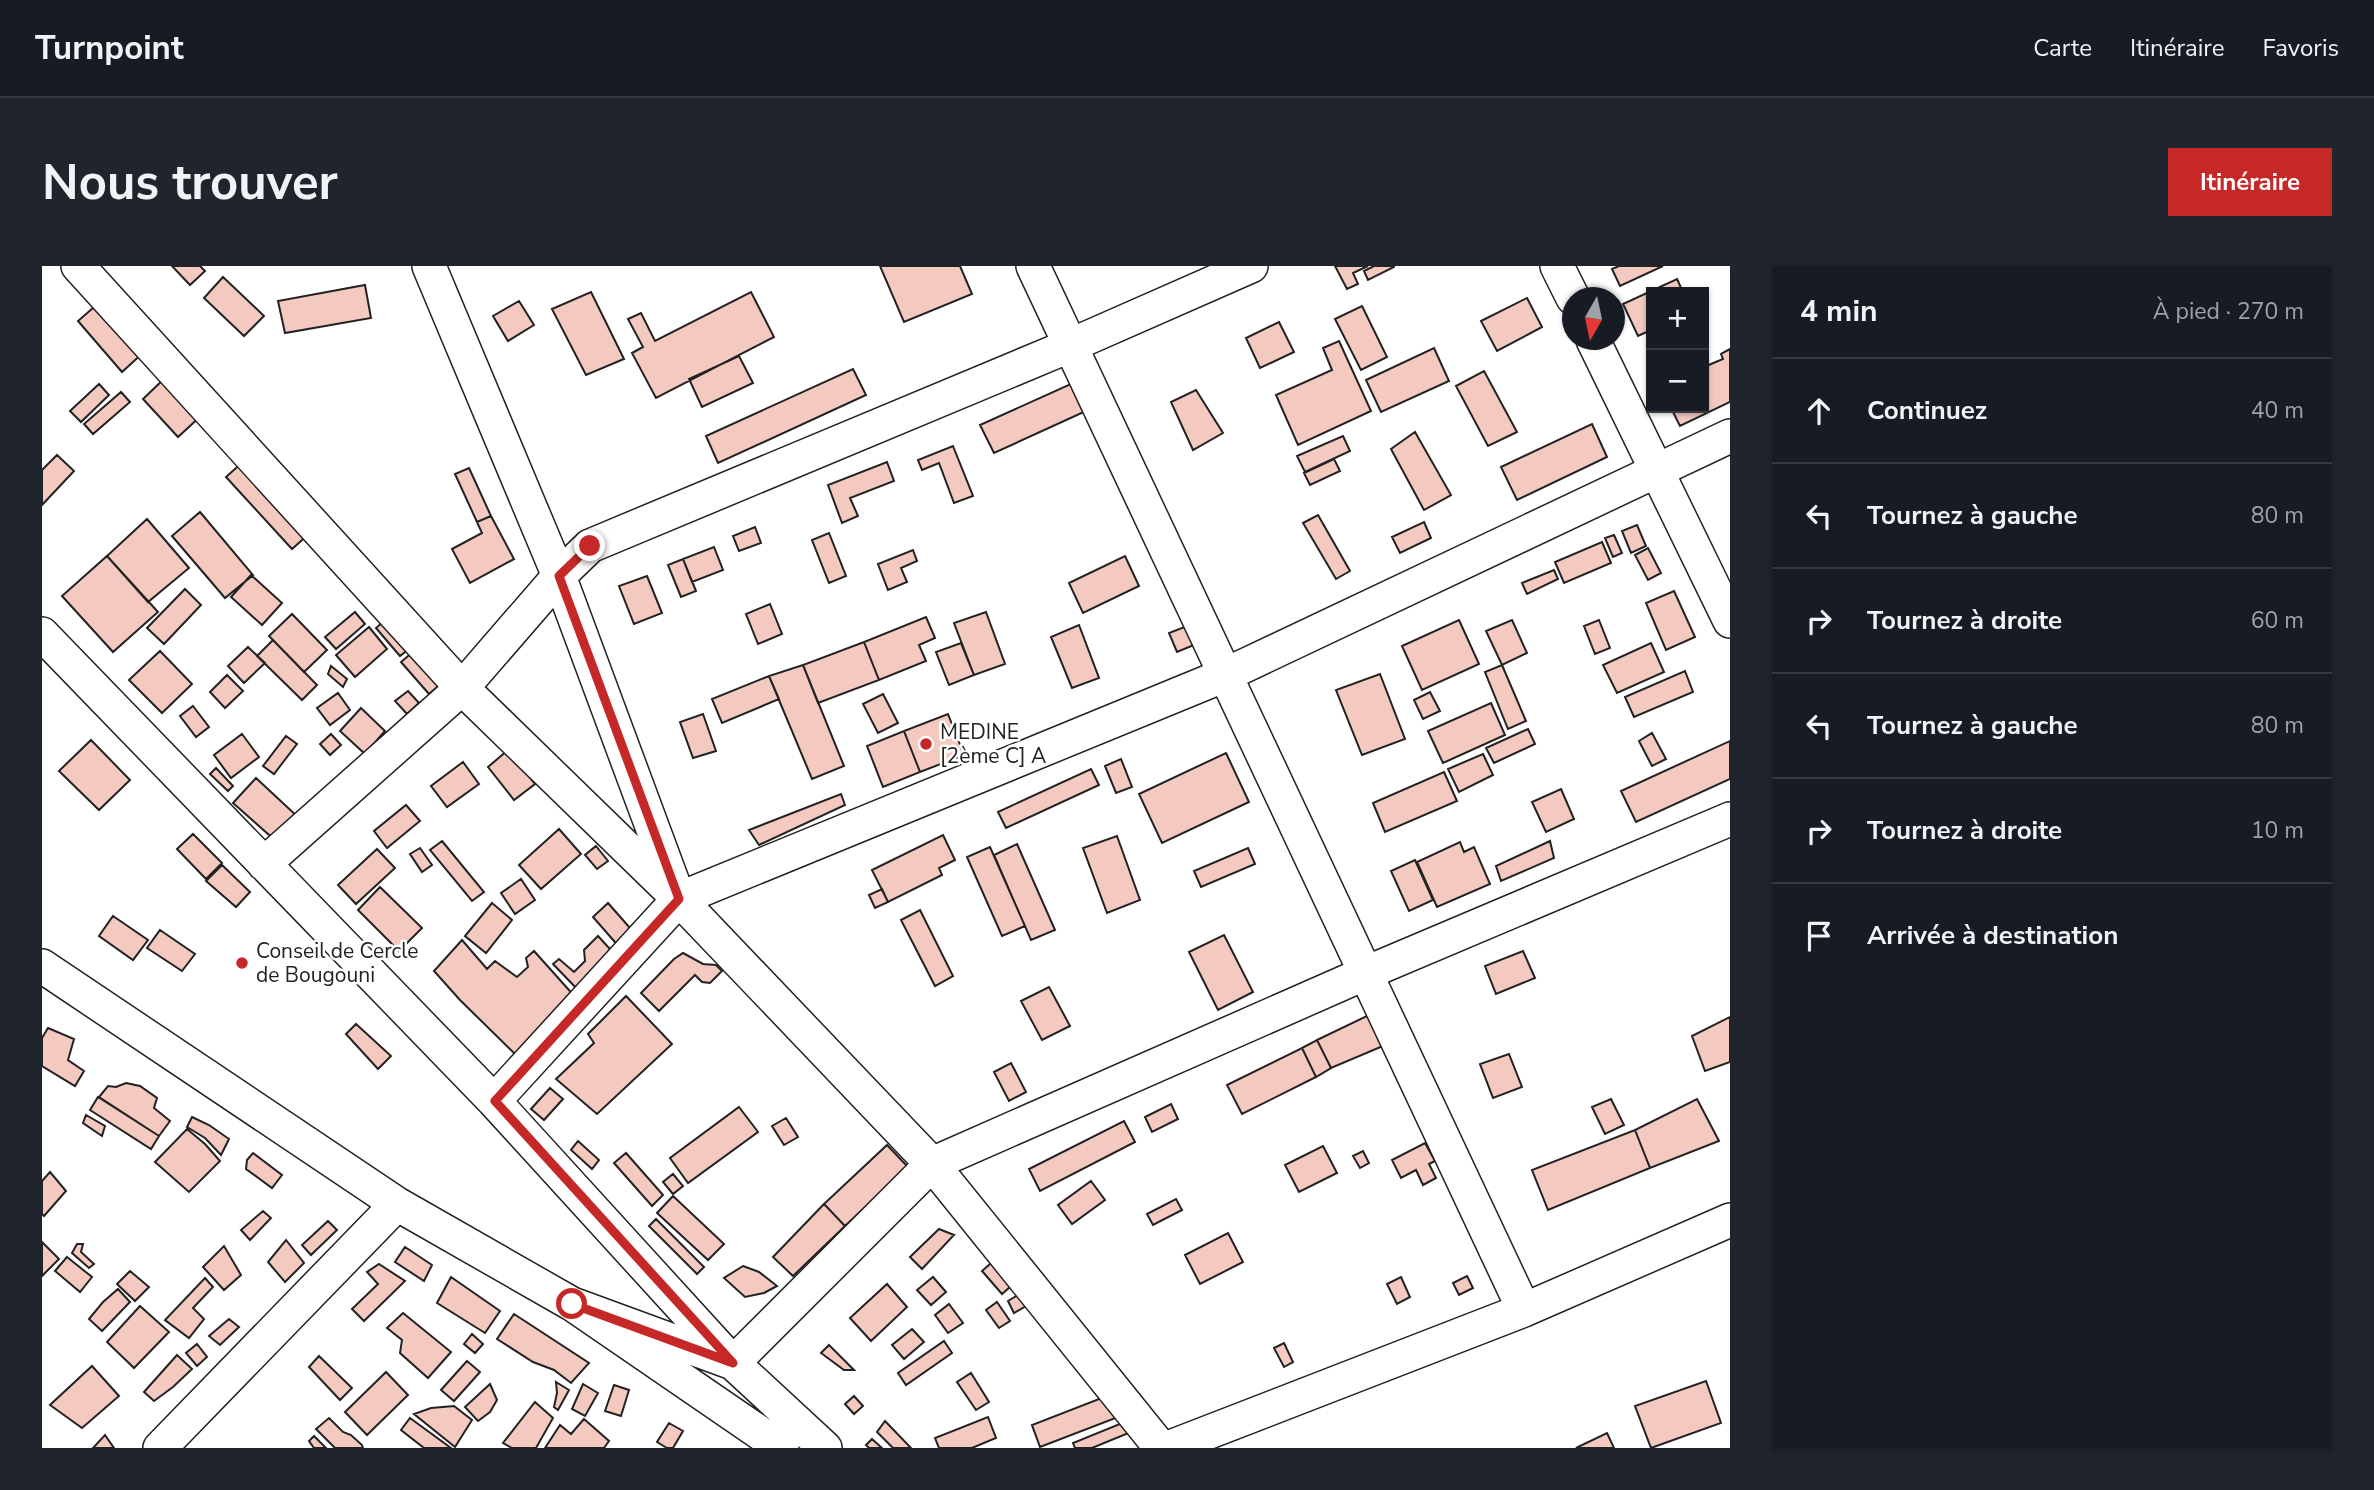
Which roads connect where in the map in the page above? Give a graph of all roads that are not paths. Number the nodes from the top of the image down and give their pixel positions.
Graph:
1 (78, 266) edge
2 (429, 266) edge
3 (1033, 266) edge
4 (1251, 266) edge
5 (1557, 266) edge
6 (1568, 287) edge
7 (1069, 346) junction
8 (1598, 350) edge
9 (1730, 436) edge
10 (1658, 470) junction
11 (559, 576) junction
12 (1730, 621) edge
13 (42, 634) edge
14 (1225, 675) junction
15 (462, 688) junction
16 (1730, 819) edge
17 (264, 863) junction
18 (679, 899) junction
19 (42, 966) edge
20 (1366, 973) junction
21 (495, 1101) junction
22 (932, 1164) junction
23 (397, 1204) junction
24 (1730, 1220) edge
25 (572, 1304) junction
26 (1524, 1310) junction
27 (733, 1363) junction
28 (160, 1448) edge
29 (782, 1448) edge
30 (825, 1448) edge
31 (1161, 1448) edge
32 (1168, 1448) edge

1 - 15 street
2 - 11 street
3 - 7 street
4 - 7 street
5 - 6 street
7 - 11 street
7 - 14 street
8 - 10 street
9 - 10 street
10 - 12 street
10 - 14 street
11 - 15 street
11 - 18 street
13 - 17 street
14 - 18 street
14 - 20 street
15 - 17 street
15 - 18 street
16 - 20 street
17 - 21 street
18 - 21 street
18 - 22 street
19 - 23 street
20 - 22 street
20 - 26 street
21 - 27 street
22 - 27 street
22 - 31 street
23 - 25 street
23 - 28 street
24 - 26 street
25 - 27 street
25 - 29 street
26 - 32 street
27 - 30 street

